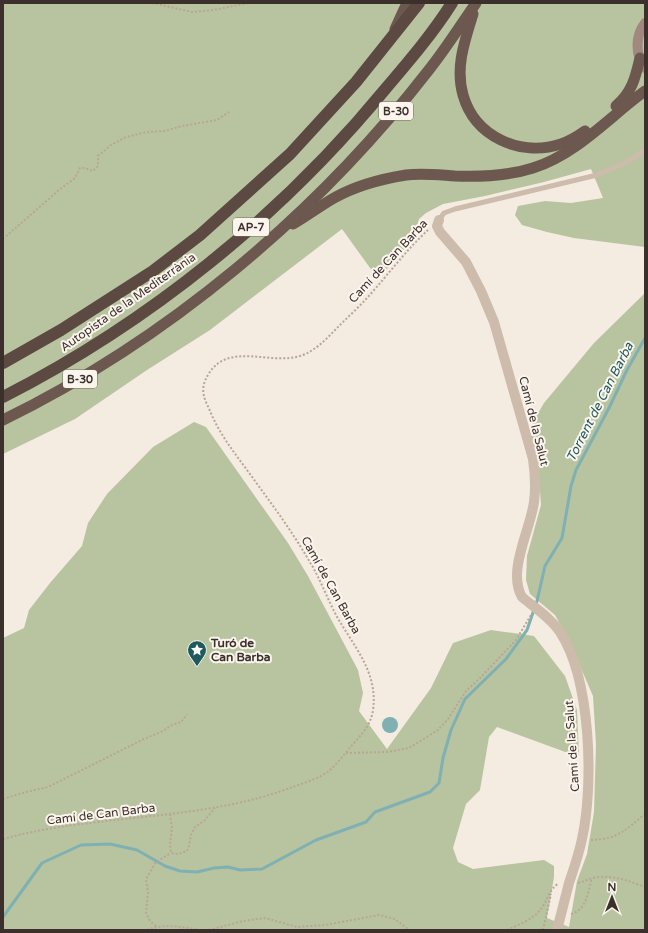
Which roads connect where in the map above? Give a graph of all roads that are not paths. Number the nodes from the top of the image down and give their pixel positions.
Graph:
1 (407, 3) edge
2 (419, 3) edge
3 (452, 3) edge
4 (476, 3) edge
5 (645, 23) edge
6 (388, 42) junction
7 (642, 63) edge
8 (645, 91) edge
9 (645, 151) edge
10 (439, 220) joint
11 (275, 234) junction
12 (3, 363) edge
13 (3, 397) edge
14 (3, 420) edge
15 (557, 930) edge

1 - 6 highway
2 - 6 highway, Autopista de la Mediterrània / AP-7
3 - 13 highway, Autopista de la Mediterrània / AP-7
4 - 7 highway
4 - 11 highway, B-30
5 - 7 main road
6 - 12 highway, Autopista de la Mediterrània / AP-7
8 - 11 highway
9 - 10 lane
10 - 15 street, Camí de la Salut
11 - 14 highway, B-30

